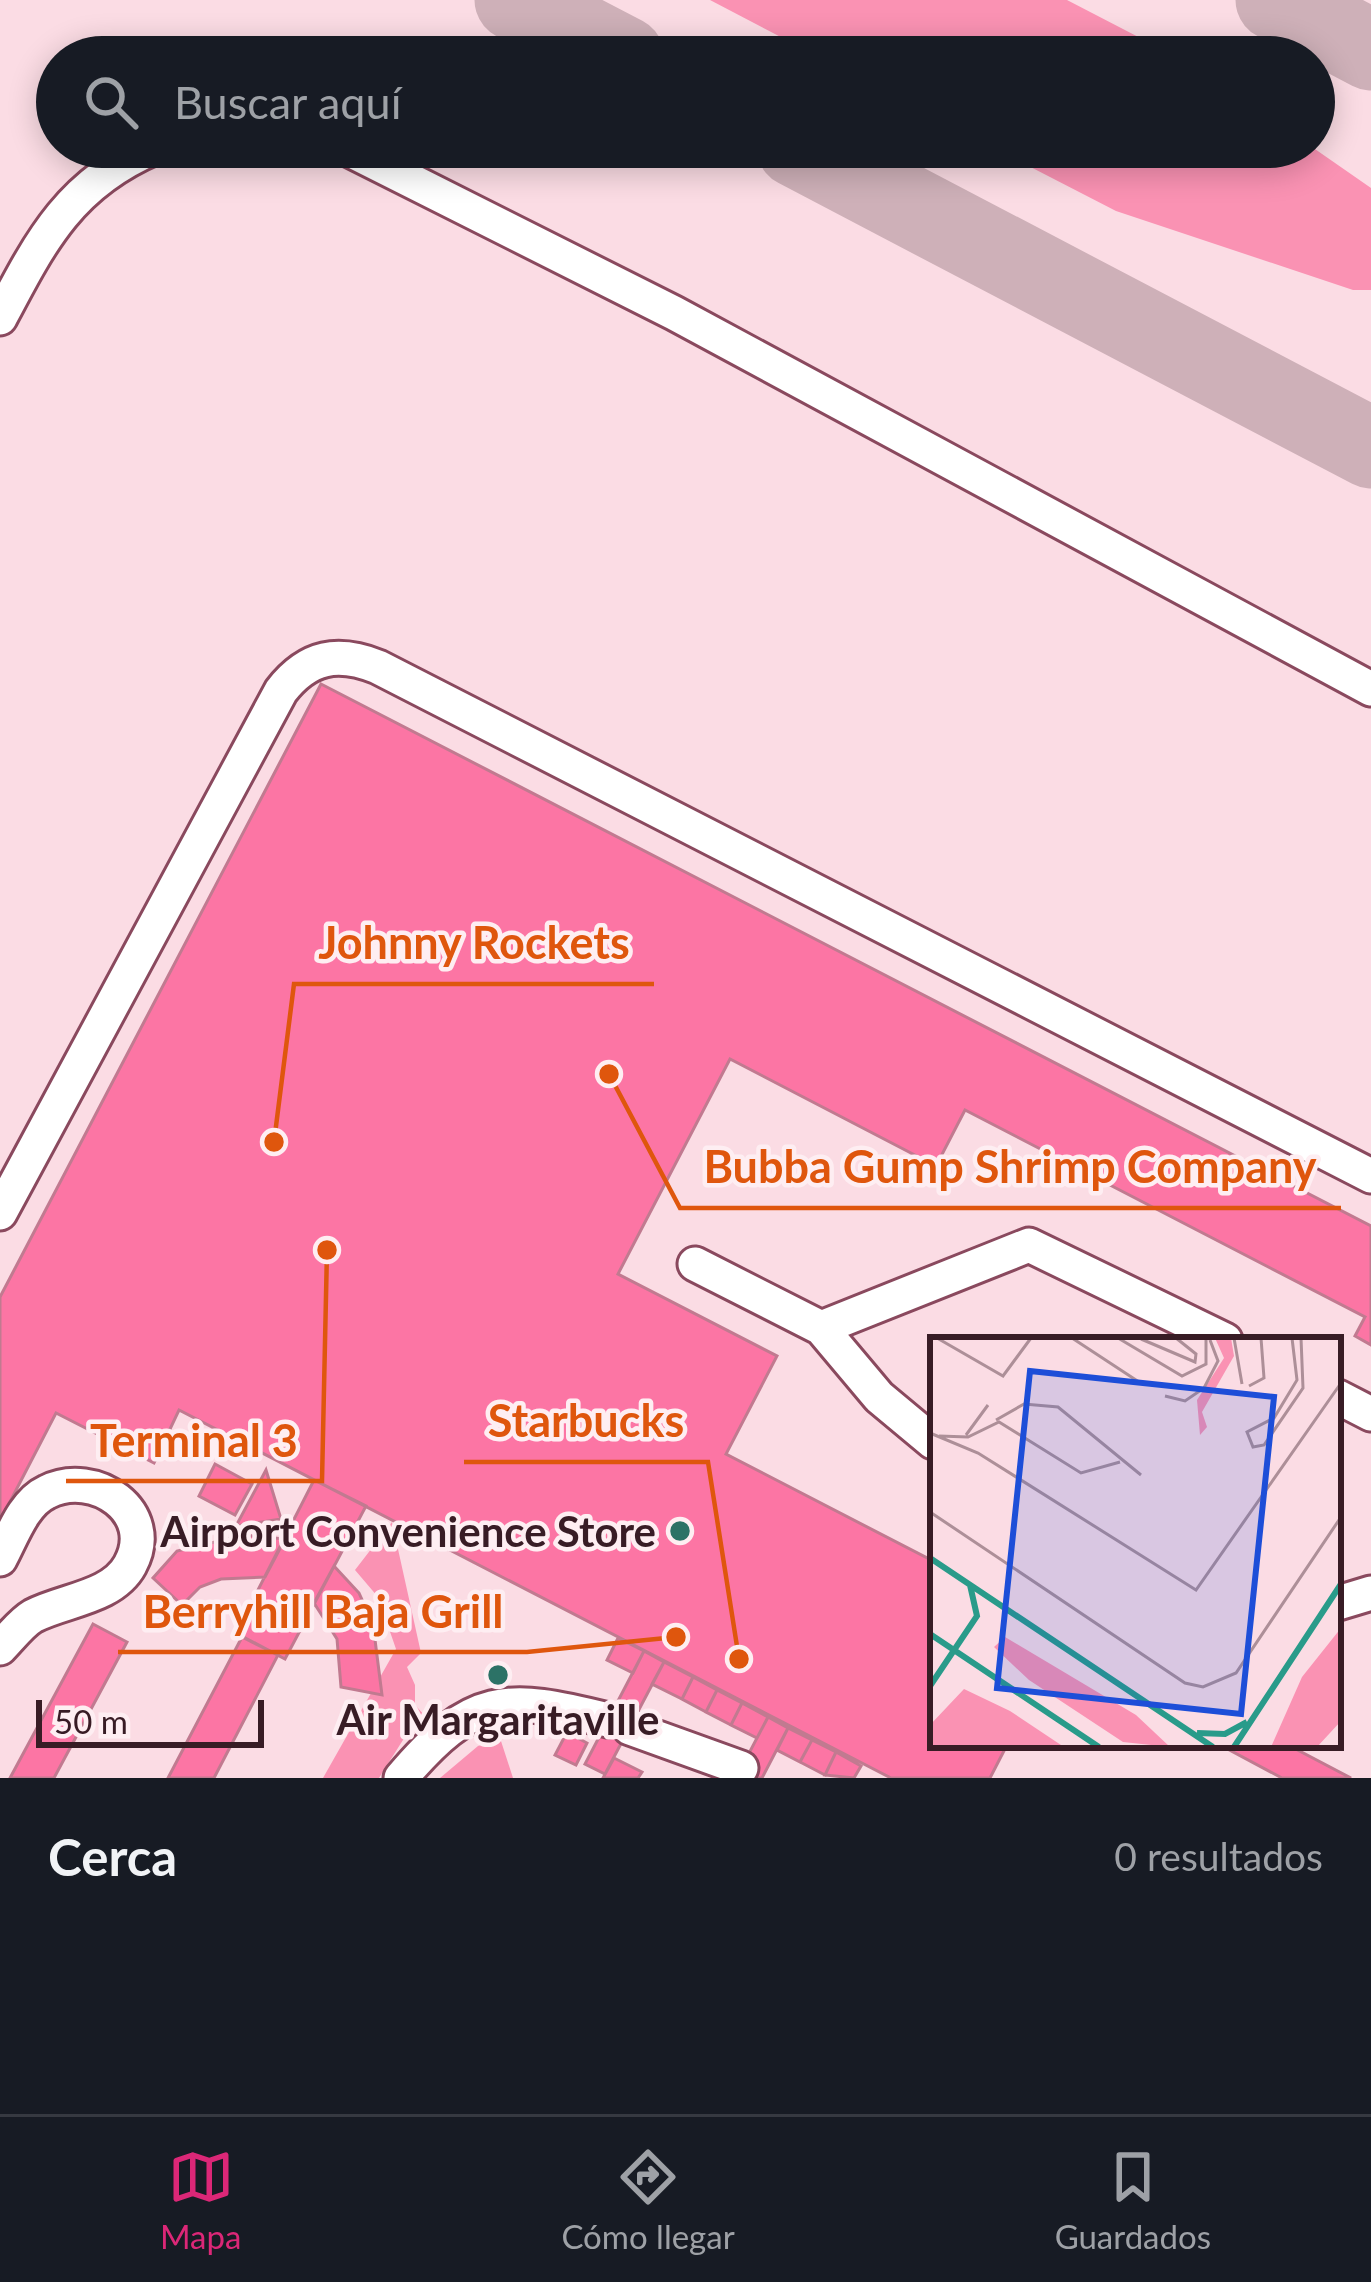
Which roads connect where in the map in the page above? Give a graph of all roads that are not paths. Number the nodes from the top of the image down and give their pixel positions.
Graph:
1 (116, 168) edge
2 (386, 168) edge
3 (0, 318) edge
4 (1371, 689) edge
5 (1371, 1176) edge
6 (0, 1213) edge
7 (695, 1264) dead end
8 (821, 1328) junction
9 (1219, 1337) edge
10 (1341, 1399) edge
11 (1371, 1414) edge
12 (930, 1440) edge
13 (0, 1559) edge
14 (1371, 1593) edge
15 (1341, 1602) edge
16 (0, 1648) edge
17 (741, 1768) dead end
18 (401, 1778) edge

1 - 3 street
2 - 4 street
5 - 6 street
7 - 8 street
8 - 9 street
8 - 12 street
10 - 11 street
13 - 16 street
14 - 15 street
17 - 18 street

